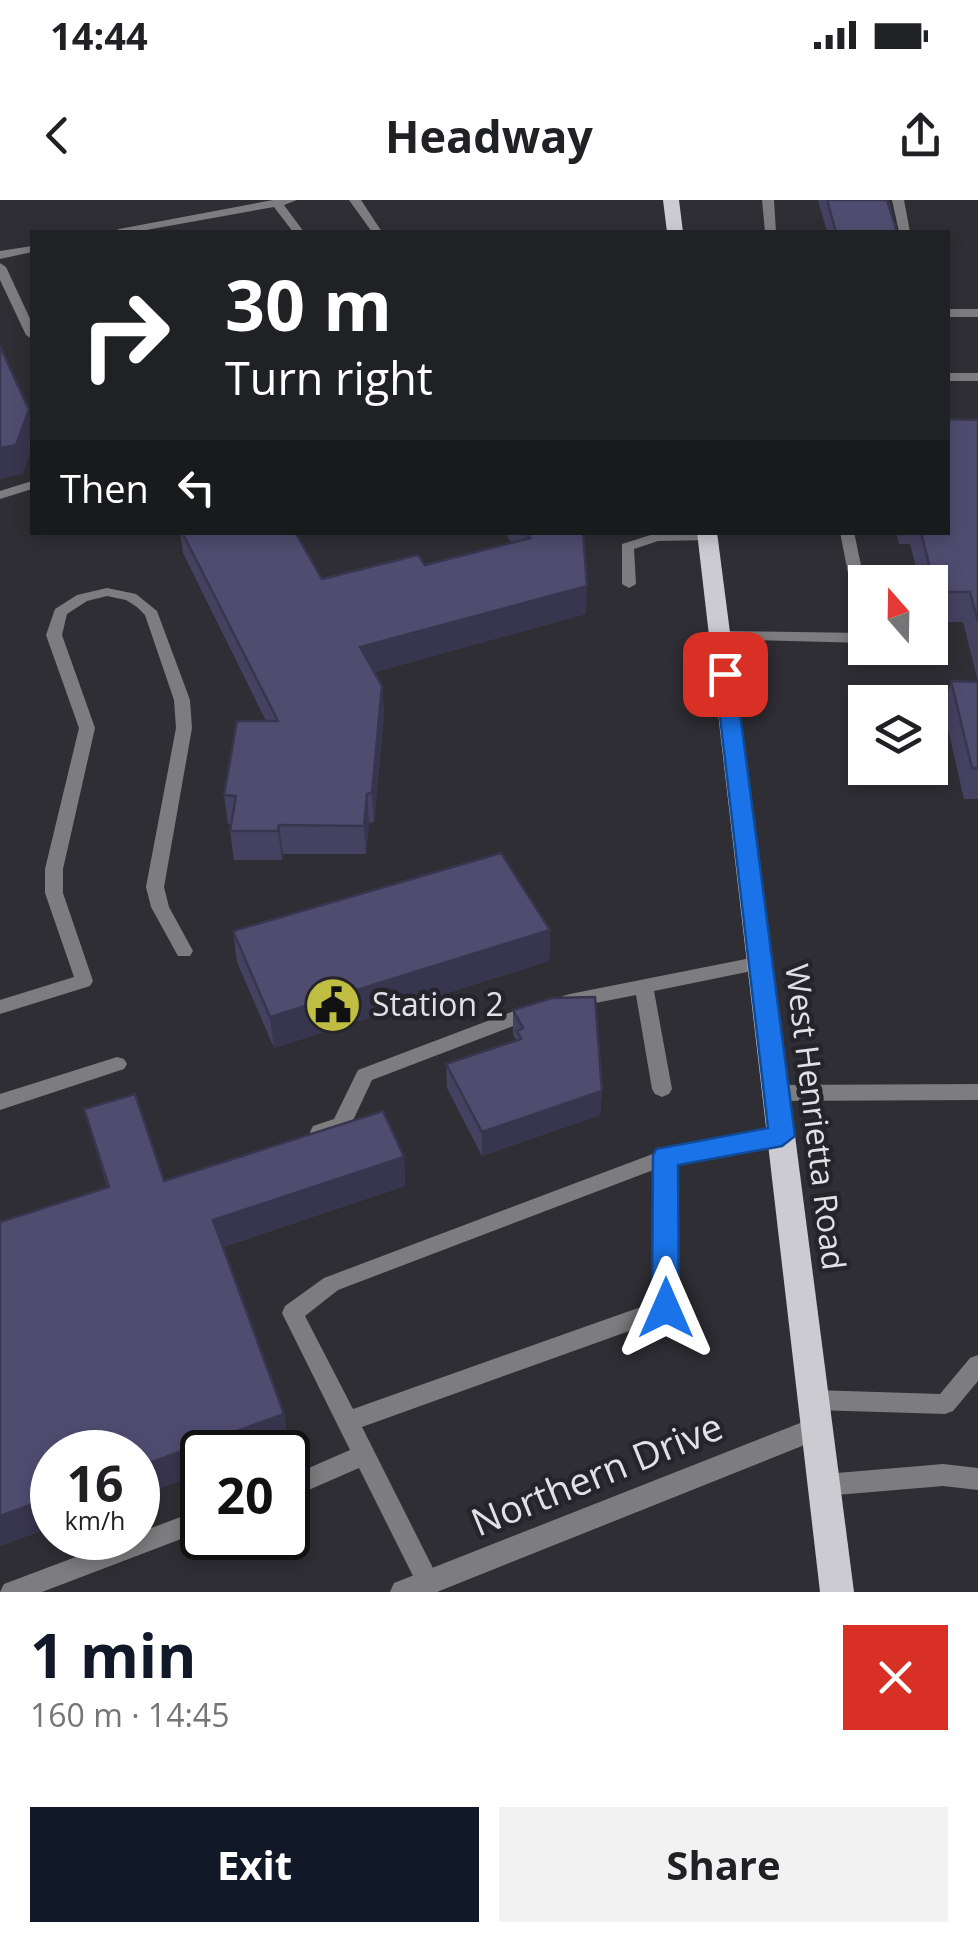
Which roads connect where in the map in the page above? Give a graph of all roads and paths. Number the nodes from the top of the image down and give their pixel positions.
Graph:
1 (291, 200) edge
2 (354, 200) edge
3 (672, 200) edge
4 (768, 200) edge
5 (898, 200) edge
6 (277, 203) junction
7 (130, 230) edge
8 (297, 230) edge
9 (376, 230) edge
10 (676, 230) edge
11 (772, 230) edge
12 (906, 230) edge
13 (30, 249) edge
14 (0, 255) edge
15 (0, 267) edge
16 (950, 313) edge
17 (978, 313) edge
18 (30, 330) edge
19 (950, 377) edge
20 (978, 377) edge
21 (30, 486) edge
22 (0, 495) edge
23 (691, 535) edge
24 (708, 535) edge
25 (848, 535) edge
26 (854, 565) edge
27 (629, 584) dead end
28 (720, 636) junction
29 (848, 638) edge
30 (184, 951) dead end
31 (760, 963) junction
32 (644, 986) junction
33 (0, 1007) edge
34 (117, 1064) dead end
35 (662, 1089) dead end
36 (776, 1092) junction
37 (978, 1092) edge
38 (0, 1102) edge
39 (782, 1136) junction
40 (304, 1137) edge
41 (666, 1156) junction
42 (978, 1365) edge
43 (814, 1400) junction
44 (346, 1422) junction
45 (818, 1428) junction
46 (363, 1455) junction
47 (310, 1478) edge
48 (978, 1478) edge
49 (824, 1485) junction
50 (180, 1528) edge
51 (416, 1587) edge
52 (12, 1592) edge
53 (837, 1592) edge

1 - 6 lane
2 - 9 lane
3 - 10 main road
4 - 11 lane
5 - 12 lane
6 - 7 lane
6 - 8 lane
13 - 14 lane
15 - 18 lane
16 - 17 lane
19 - 20 lane
21 - 22 lane
23 - 27 lane
24 - 28 main road, West Henrietta Road
25 - 26 lane
28 - 29 lane
28 - 31 main road, West Henrietta Road
30 - 33 lane
31 - 32 lane
31 - 36 main road, West Henrietta Road
32 - 35 lane
32 - 40 lane
34 - 38 lane
36 - 37 lane
36 - 39 main road, West Henrietta Road
39 - 41 lane
39 - 43 main road, West Henrietta Road
41 - 44 lane
41 - 44 lane
42 - 43 lane
43 - 45 main road, West Henrietta Road
44 - 46 lane
45 - 49 main road, West Henrietta Road
45 - 51 street, Northern Drive
46 - 47 lane
46 - 51 lane
48 - 49 lane
49 - 53 main road, West Henrietta Road
50 - 52 lane

